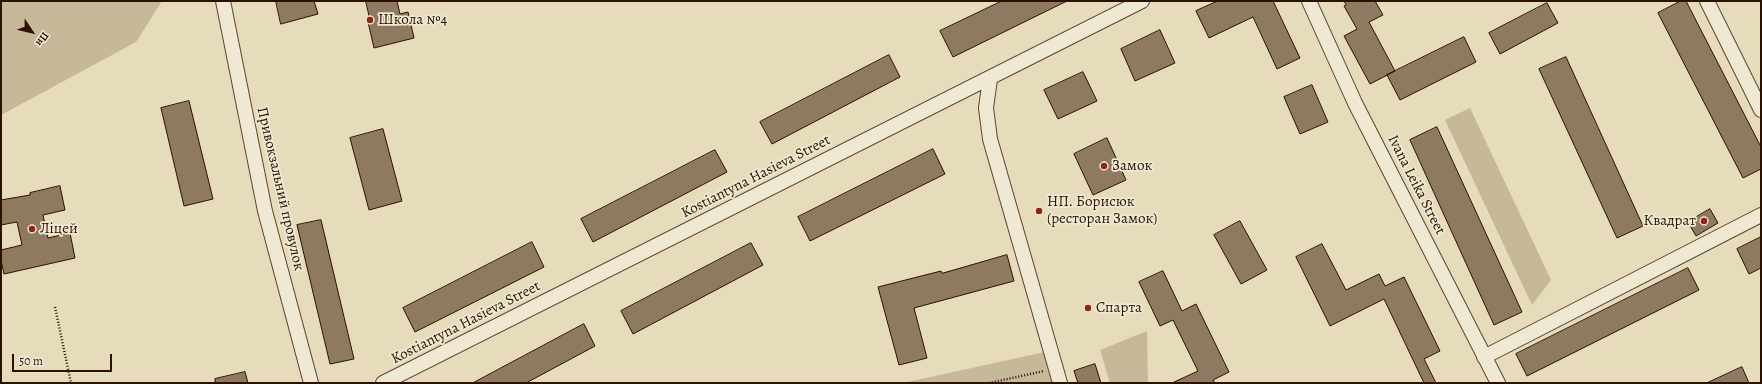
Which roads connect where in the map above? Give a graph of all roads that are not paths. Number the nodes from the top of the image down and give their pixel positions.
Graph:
1 (223, 1) edge
2 (1142, 1) edge
3 (1309, 1) edge
4 (1707, 1) edge
5 (990, 79) junction
6 (1761, 110) edge
7 (1761, 215) edge
8 (1484, 357) junction
9 (311, 383) edge
10 (384, 383) edge
11 (1060, 383) edge
12 (1498, 383) edge

1 - 9 street, Привокзальний провулок
2 - 5 street, Kostiantyna Hasieva Street
3 - 8 street, Ivana Leika Street
4 - 6 street
5 - 10 street, Kostiantyna Hasieva Street
5 - 11 street
7 - 8 street
8 - 12 street, Ivana Leika Street

